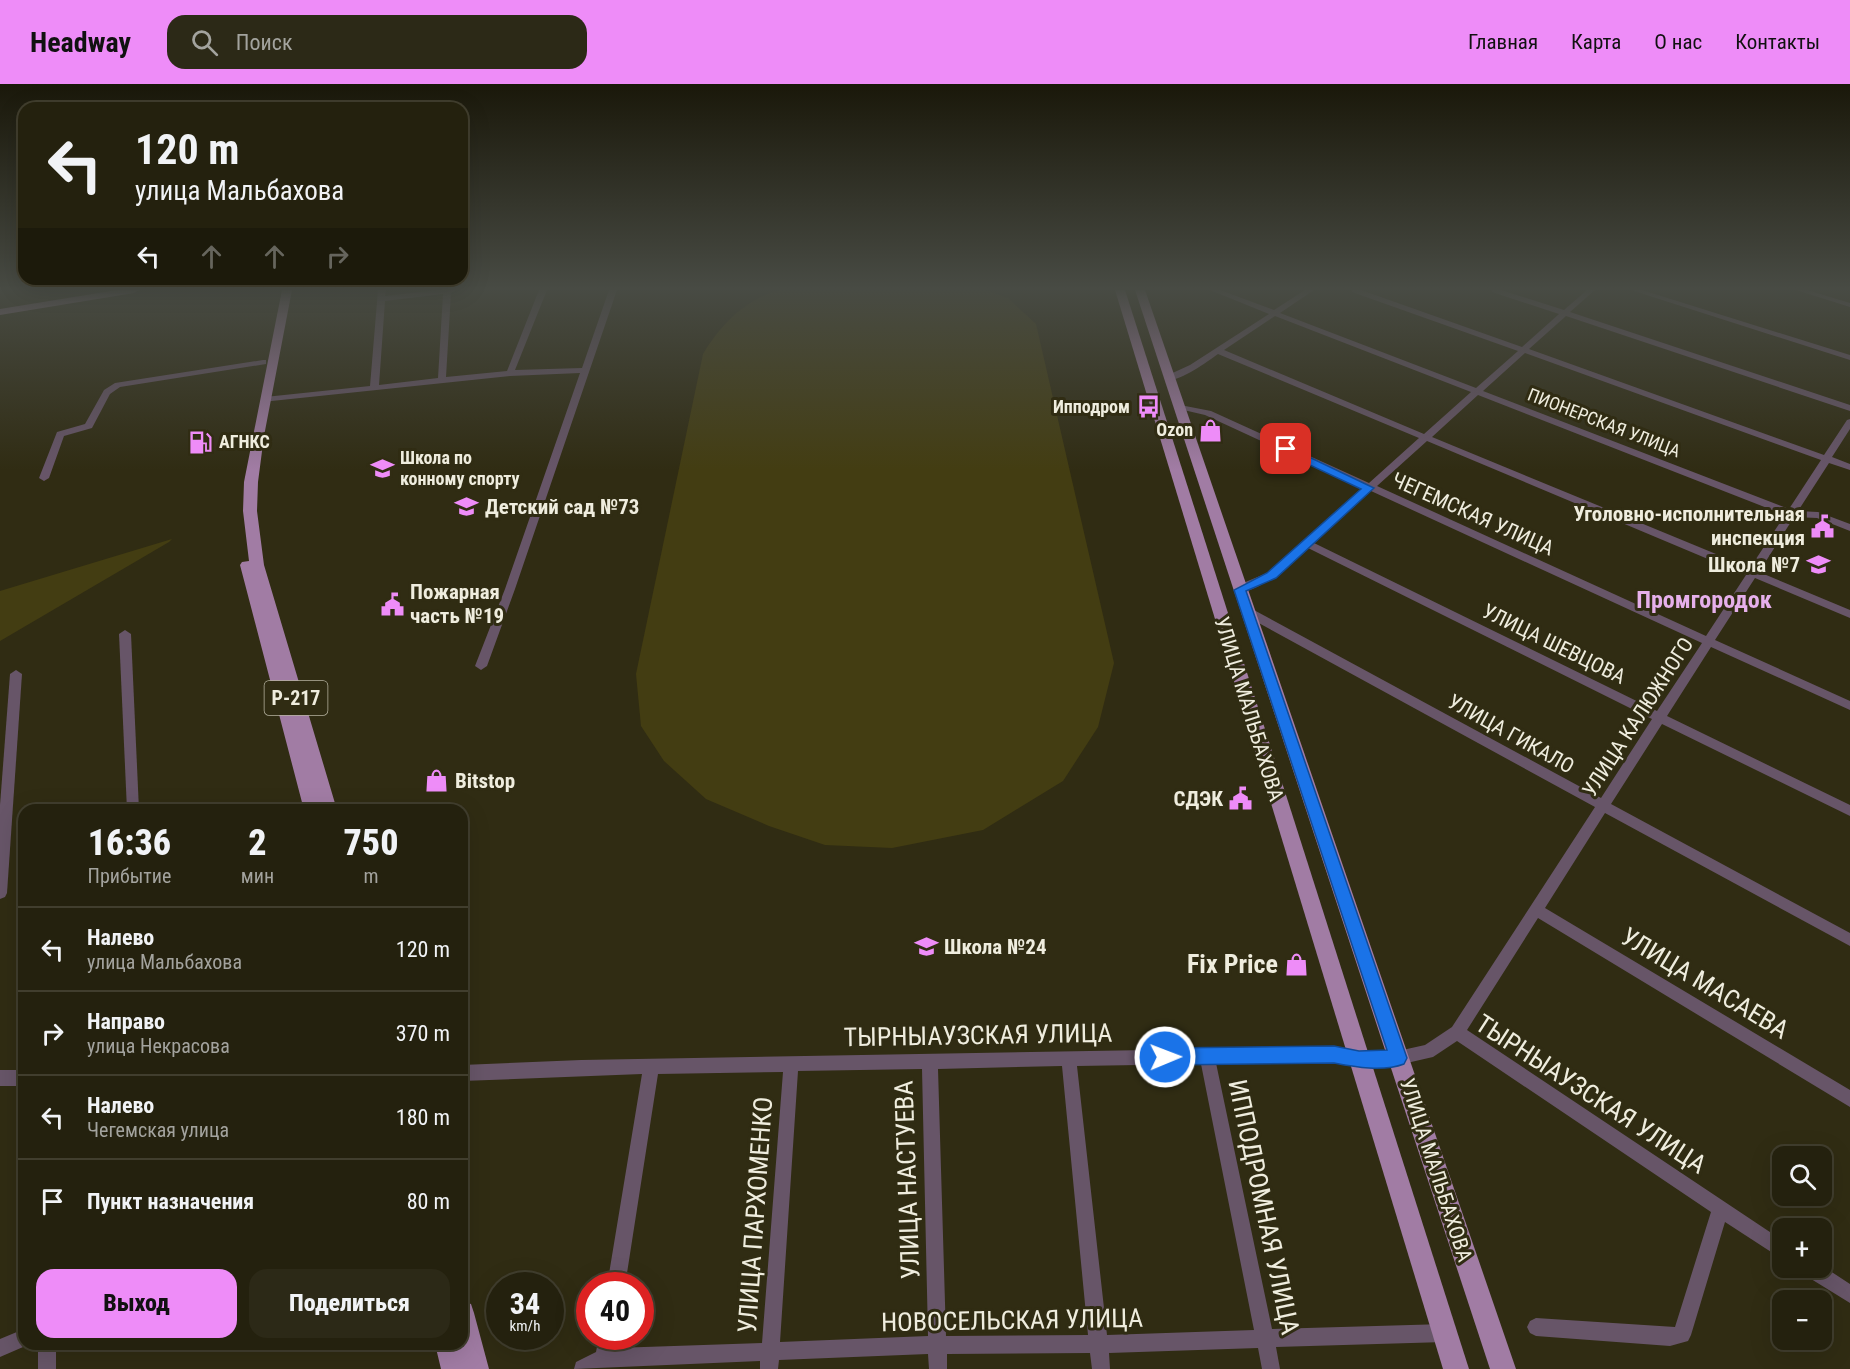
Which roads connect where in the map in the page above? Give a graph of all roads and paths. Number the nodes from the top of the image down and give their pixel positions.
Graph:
1 (266, 350) edge
2 (275, 350) edge
3 (377, 350) edge
4 (444, 350) edge
5 (519, 350) edge
6 (593, 350) edge
7 (1139, 350) edge
8 (1160, 350) edge
9 (1371, 350) edge
10 (1524, 350) joint
11 (1676, 350) edge
12 (1825, 350) edge
13 (1218, 351) joint
14 (1850, 358) edge
15 (263, 362) junction
16 (586, 370) junction
17 (510, 373) junction
18 (1169, 378) junction
19 (442, 381) junction
20 (374, 388) junction
21 (1478, 391) junction
22 (265, 400) junction
23 (1178, 406) junction
24 (1850, 408) edge
25 (1850, 422) edge
26 (1425, 437) junction
27 (1827, 459) junction
28 (1850, 467) edge
29 (44, 478) dead end
30 (1368, 488) junction
31 (1793, 514) junction
32 (1850, 528) edge
33 (1306, 543) junction
34 (1754, 574) junction
35 (1240, 590) junction
36 (1248, 612) junction
37 (1850, 614) edge
38 (124, 634) dead end
39 (1710, 643) junction
40 (481, 666) dead end
41 (16, 674) dead end
42 (1850, 706) edge
43 (1659, 718) junction
44 (133, 804) edge
45 (311, 804) edge
46 (326, 804) edge
47 (1604, 807) junction
48 (1850, 811) edge
49 (0, 893) edge
50 (1535, 909) junction
51 (1850, 940) edge
52 (1457, 1032) junction
53 (1207, 1056) junction
54 (1398, 1058) junction
55 (1069, 1059) junction
56 (1359, 1059) junction
57 (930, 1062) junction
58 (791, 1065) junction
59 (651, 1068) junction
60 (468, 1073) edge
61 (0, 1078) edge
62 (18, 1078) edge
63 (1850, 1099) edge
64 (1720, 1210) junction
65 (1772, 1244) edge
66 (618, 1272) edge
67 (1825, 1278) edge
68 (1850, 1294) edge
69 (1536, 1327) dead end
70 (1445, 1333) junction
71 (468, 1335) edge
72 (18, 1340) edge
73 (1264, 1340) junction
74 (1098, 1344) junction
75 (937, 1345) junction
76 (0, 1348) edge
77 (47, 1350) edge
78 (449, 1350) edge
79 (605, 1350) edge
80 (604, 1358) junction
81 (770, 1361) edge
82 (47, 1369) edge
83 (454, 1369) edge
84 (477, 1369) edge
85 (583, 1369) edge
86 (938, 1369) edge
87 (1101, 1369) edge
88 (1271, 1369) edge
89 (1456, 1369) edge
90 (1503, 1369) edge

1 - 15 main road, Р-217
2 - 22 main road, Р-217
3 - 20 street
4 - 19 street
5 - 17 street
6 - 16 street
7 - 56 main road, УЛИЦА МАЛЬБАХОВА
8 - 18 main road, УЛИЦА МАЛЬБАХОВА
9 - 21 street, ПИОНЕРСКАЯ УЛИЦА
10 - 21 street
10 - 27 street
11 - 24 street
12 - 14 street
13 - 18 street
13 - 26 street
15 - 29 street
15 - 45 main road, Р-217
16 - 17 street
16 - 40 street
17 - 19 street
18 - 23 main road, УЛИЦА МАЛЬБАХОВА
19 - 20 street
20 - 22 street
21 - 26 street
21 - 31 street, ПИОНЕРСКАЯ УЛИЦА
22 - 46 main road, Р-217
23 - 30 street, ЧЕГЕМСКАЯ УЛИЦА
23 - 35 main road, УЛИЦА МАЛЬБАХОВА
25 - 27 street, УЛИЦА КАЛЮЖНОГО
26 - 30 street
26 - 34 street
27 - 28 street
27 - 31 street, УЛИЦА КАЛЮЖНОГО
30 - 33 street
30 - 39 street, ЧЕГЕМСКАЯ УЛИЦА
31 - 32 street, ПИОНЕРСКАЯ УЛИЦА
31 - 34 street, УЛИЦА КАЛЮЖНОГО
33 - 35 street
33 - 43 street, УЛИЦА ШЕВЦОВА
34 - 37 street
34 - 39 street, УЛИЦА КАЛЮЖНОГО
35 - 36 main road, УЛИЦА МАЛЬБАХОВА
36 - 47 street, УЛИЦА ГИКАЛО
36 - 54 main road, УЛИЦА МАЛЬБАХОВА
38 - 44 street
39 - 42 street, ЧЕГЕМСКАЯ УЛИЦА
39 - 43 street, УЛИЦА КАЛЮЖНОГО
41 - 49 street
43 - 47 street, УЛИЦА КАЛЮЖНОГО
43 - 48 street, УЛИЦА ШЕВЦОВА
47 - 50 street, УЛИЦА КАЛЮЖНОГО
47 - 51 street, УЛИЦА ГИКАЛО
50 - 52 street, УЛИЦА КАЛЮЖНОГО
50 - 63 street, УЛИЦА МАСАЕВА
52 - 54 street, ТЫРНЫАУЗСКАЯ УЛИЦА
52 - 64 street, ТЫРНЫАУЗСКАЯ УЛИЦА
53 - 55 street, ТЫРНЫАУЗСКАЯ УЛИЦА
53 - 56 street, ТЫРНЫАУЗСКАЯ УЛИЦА
53 - 73 street, ИППОДРОМНАЯ УЛИЦА
54 - 56 street, ТЫРНЫАУЗСКАЯ УЛИЦА
54 - 90 main road, УЛИЦА МАЛЬБАХОВА
55 - 57 street, ТЫРНЫАУЗСКАЯ УЛИЦА
55 - 74 street
56 - 70 main road, УЛИЦА МАЛЬБАХОВА
57 - 58 street, ТЫРНЫАУЗСКАЯ УЛИЦА
57 - 75 street, УЛИЦА НАСТУЕВА
58 - 59 street, ТЫРНЫАУЗСКАЯ УЛИЦА
58 - 81 street, УЛИЦА ПАРХОМЕНКО
59 - 60 street, ТЫРНЫАУЗСКАЯ УЛИЦА
59 - 66 street
61 - 62 street
64 - 65 street, ТЫРНЫАУЗСКАЯ УЛИЦА
64 - 69 street
67 - 68 street
70 - 73 street, НОВОСЕЛЬСКАЯ УЛИЦА
70 - 89 main road, УЛИЦА МАЛЬБАХОВА
71 - 84 main road
72 - 76 street
73 - 74 street, НОВОСЕЛЬСКАЯ УЛИЦА
73 - 88 street, ИППОДРОМНАЯ УЛИЦА
74 - 75 street, НОВОСЕЛЬСКАЯ УЛИЦА
74 - 87 street
75 - 81 street, НОВОСЕЛЬСКАЯ УЛИЦА
75 - 86 street, УЛИЦА НАСТУЕВА
77 - 82 street
78 - 83 main road
79 - 80 street
80 - 81 street, НОВОСЕЛЬСКАЯ УЛИЦА
80 - 85 street, НОВОСЕЛЬСКАЯ УЛИЦА

